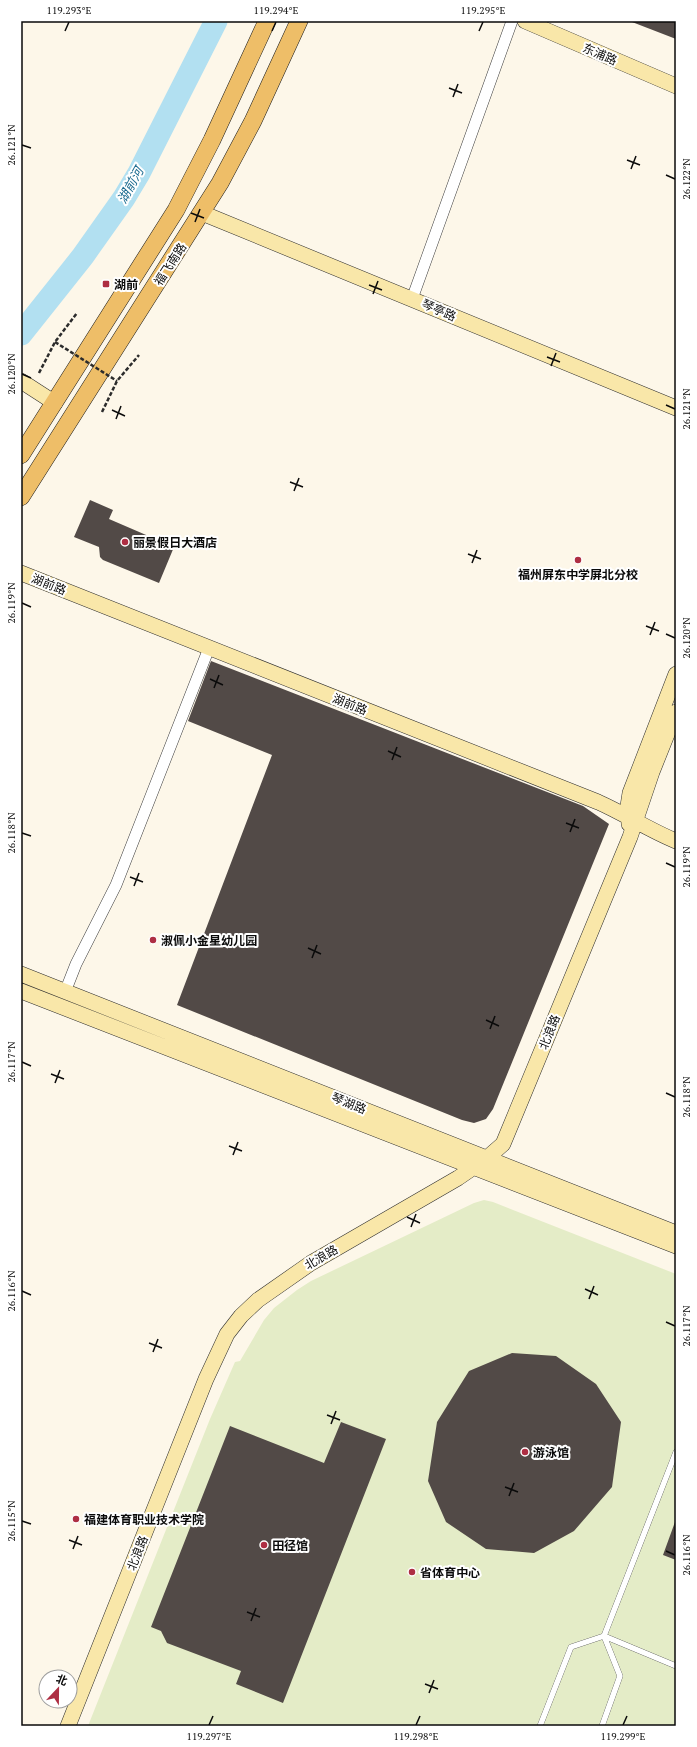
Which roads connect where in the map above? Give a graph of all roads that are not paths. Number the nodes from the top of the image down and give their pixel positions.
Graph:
1 (267, 21) edge
2 (299, 21) edge
3 (512, 21) edge
4 (525, 21) edge
5 (676, 86) edge
6 (202, 213) junction
7 (412, 299) junction
8 (21, 381) edge
9 (55, 403) junction
10 (676, 408) edge
11 (21, 455) edge
12 (21, 497) edge
13 (21, 573) edge
14 (209, 648) junction
15 (676, 674) edge
16 (676, 712) edge
17 (632, 818) junction
18 (676, 841) edge
19 (21, 974) edge
20 (21, 991) edge
21 (65, 992) junction
22 (487, 1158) junction
23 (475, 1167) junction
24 (676, 1233) edge
25 (676, 1246) edge
26 (676, 1452) edge
27 (604, 1636) junction
28 (676, 1666) edge
29 (68, 1726) edge
30 (540, 1726) edge
31 (602, 1726) edge

1 - 9 main road, 福飞南路
2 - 6 main road, 福飞南路
3 - 7 street
4 - 5 street, 东浦路
6 - 7 street, 琴亭路
6 - 12 main road, 福飞南路
7 - 10 street, 琴亭路
8 - 9 street
9 - 11 main road, 福飞南路
13 - 14 street, 湖前路
14 - 17 street, 湖前路
14 - 21 street
15 - 17 street, 北浪路
16 - 17 street, 北浪路
17 - 18 street, 湖前路
17 - 22 street, 北浪路
19 - 21 street, 琴湖路
20 - 23 street
21 - 22 street, 琴湖路
22 - 23 street, 北浪路
22 - 24 street, 琴湖路
23 - 25 street
23 - 29 street, 北浪路
26 - 27 lane
27 - 28 lane
27 - 30 lane
27 - 31 lane

